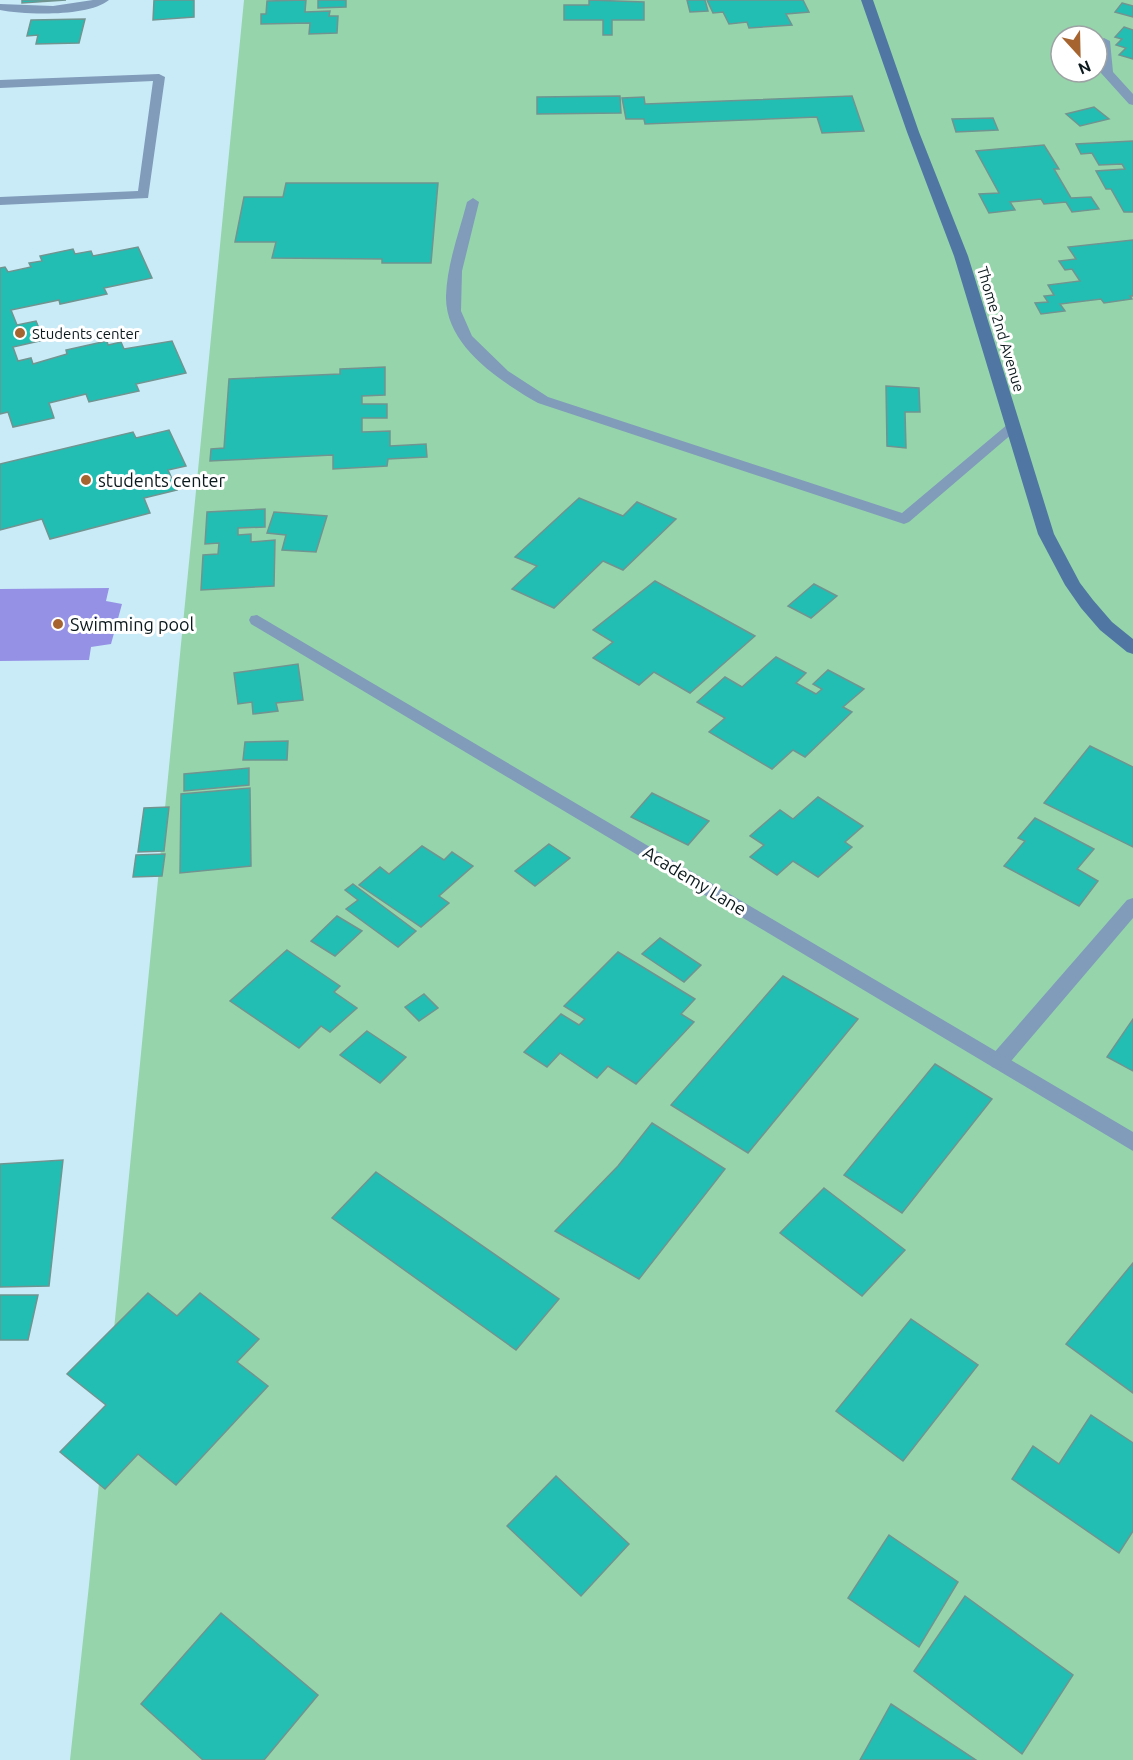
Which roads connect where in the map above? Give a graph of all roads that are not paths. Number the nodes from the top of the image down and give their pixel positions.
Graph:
1 (103, 0) edge
2 (867, 0) edge
3 (0, 7) edge
4 (1109, 75) edge
5 (0, 84) edge
6 (1133, 101) edge
7 (0, 201) edge
8 (473, 202) dead end
9 (1013, 427) junction
10 (257, 620) dead end
11 (1133, 648) edge
12 (1133, 904) edge
13 (999, 1061) junction
14 (1133, 1142) edge

1 - 3 street
2 - 9 street, Thome 2nd Avenue
4 - 6 street
5 - 7 street
8 - 9 street
9 - 11 street, Thome 2nd Avenue
10 - 13 street, Academy Lane
12 - 13 street
13 - 14 street, Academy Lane

